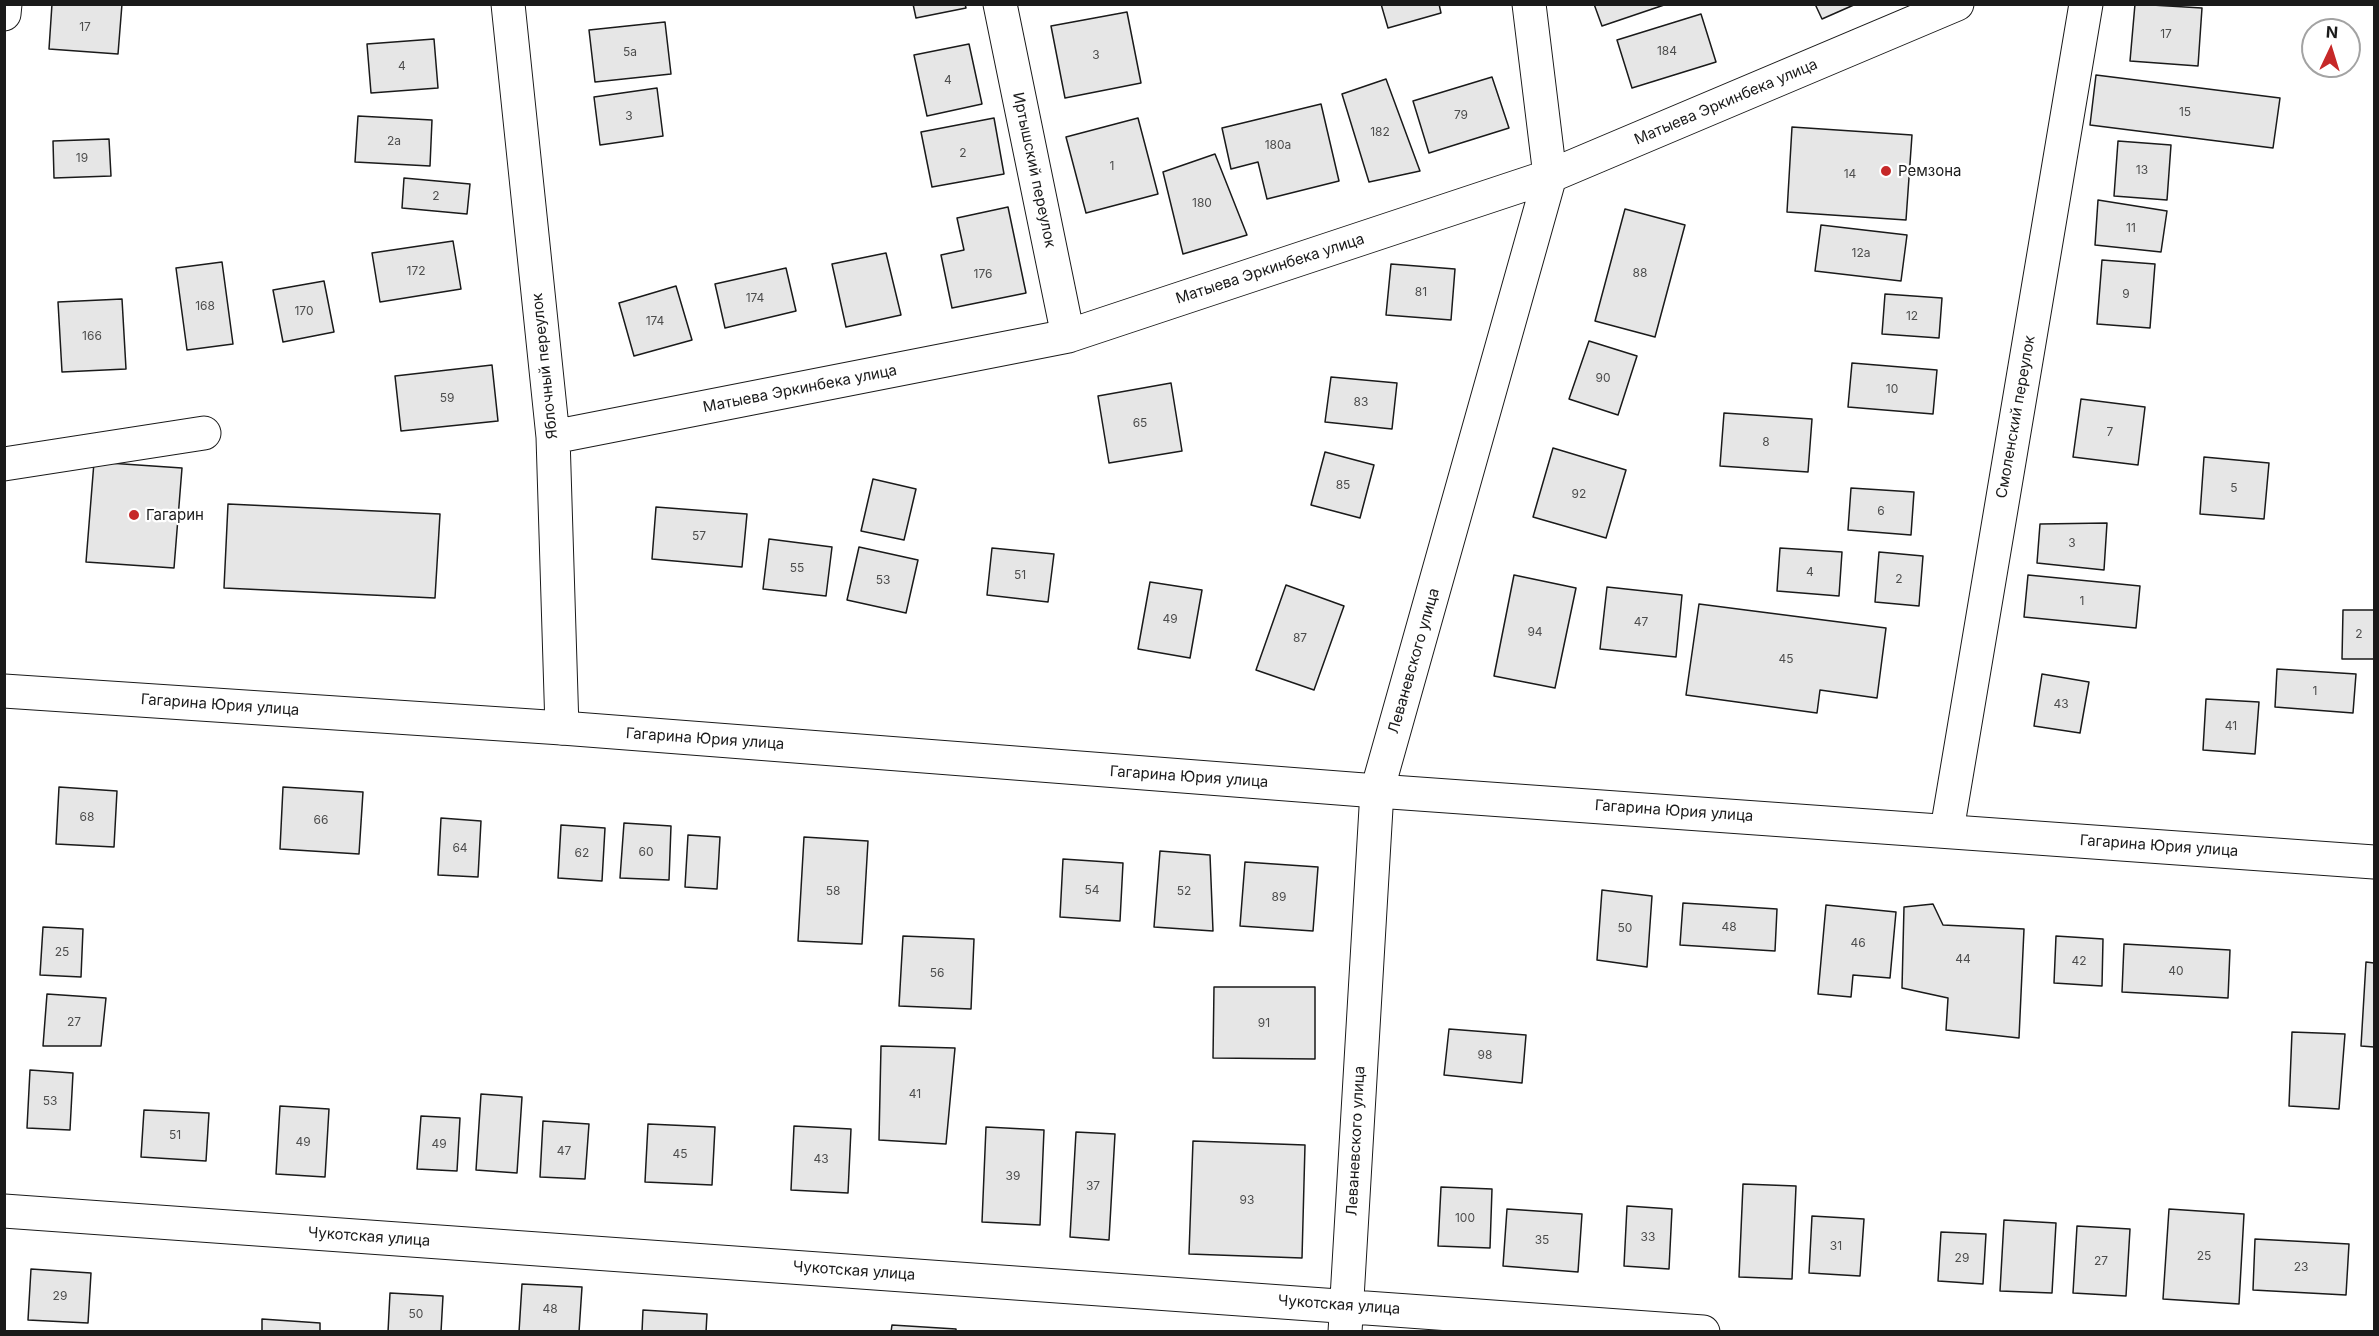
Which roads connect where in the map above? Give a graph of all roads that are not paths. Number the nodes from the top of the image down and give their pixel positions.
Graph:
1 (5, 4) edge
2 (508, 4) edge
3 (1000, 4) edge
4 (1529, 4) edge
5 (1958, 4) edge
6 (2086, 4) edge
7 (4, 14) edge
8 (1550, 176) junction
9 (1068, 336) junction
10 (204, 433) dead end
11 (553, 437) junction
12 (4, 464) edge
13 (4, 691) edge
14 (562, 728) junction
15 (1377, 791) junction
16 (1947, 830) junction
17 (2374, 862) edge
18 (4, 1211) edge
19 (1346, 1318) edge
20 (1703, 1332) edge

1 - 7 street
2 - 11 street, Яблочный переулок
3 - 9 street, Иртышский переулок
4 - 8 street, Леваневского улица
5 - 8 street, Матыева Эркинбека улица
6 - 16 street, Смоленский переулок
8 - 9 street, Матыева Эркинбека улица
8 - 15 street, Леваневского улица
9 - 11 street, Матыева Эркинбека улица
10 - 12 street
11 - 14 street, Яблочный переулок
13 - 14 street, Гагарина Юрия улица
14 - 15 street, Гагарина Юрия улица
15 - 16 street, Гагарина Юрия улица
15 - 19 street, Леваневского улица
16 - 17 street, Гагарина Юрия улица
18 - 19 street, Чукотская улица
19 - 20 street, Чукотская улица

